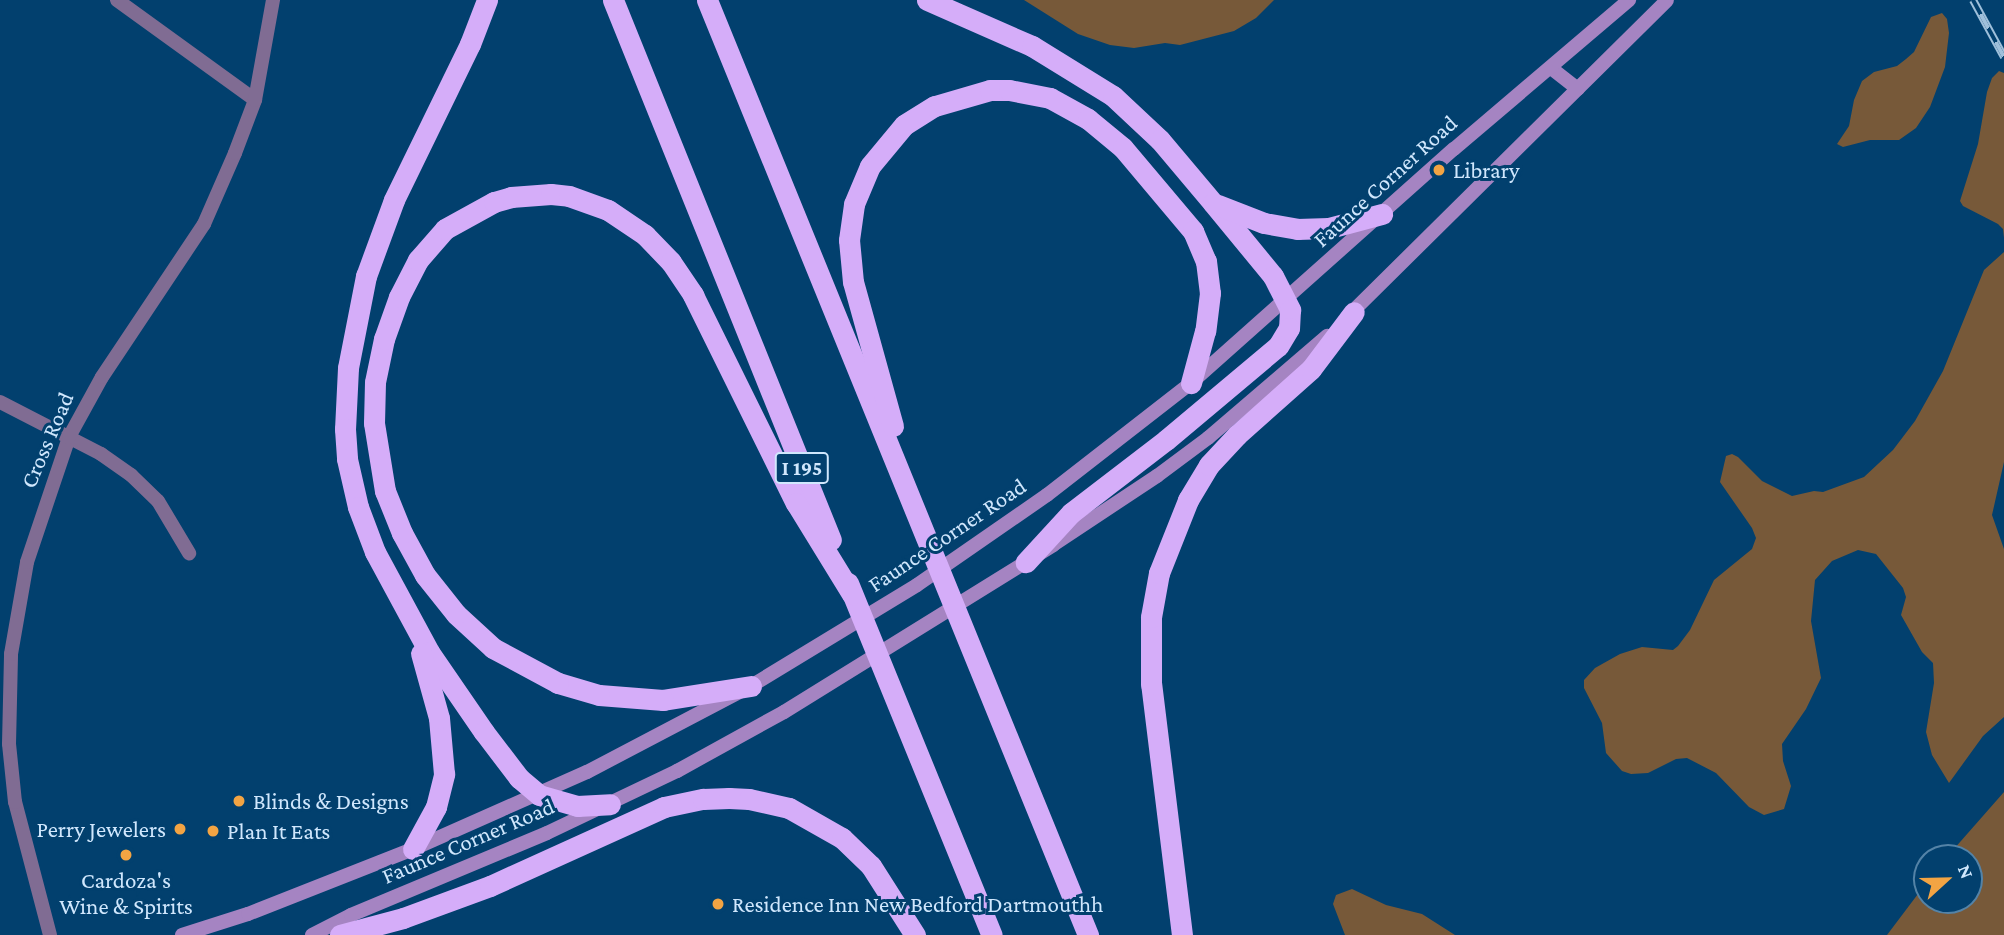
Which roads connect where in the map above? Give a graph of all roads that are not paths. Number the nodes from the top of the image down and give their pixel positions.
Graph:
1 (117, 0) edge
2 (273, 0) edge
3 (487, 0) edge
4 (612, 0) edge
5 (707, 0) edge
6 (928, 0) edge
7 (1629, 0) edge
8 (1667, 0) edge
9 (1551, 68) junction
10 (1578, 89) junction
11 (254, 100) junction
12 (1213, 203) junction
13 (1382, 214) junction
14 (1287, 301) junction
15 (1354, 312) junction
16 (1191, 383) junction
17 (0, 402) edge
18 (69, 437) junction
19 (916, 513) junction
20 (189, 553) dead end
21 (1026, 562) junction
22 (852, 594) junction
23 (412, 624) junction
24 (751, 686) junction
25 (539, 795) junction
26 (610, 804) junction
27 (413, 849) junction
28 (50, 935) edge
29 (182, 935) edge
30 (312, 935) edge
31 (340, 935) edge
32 (915, 935) edge
33 (992, 935) edge
34 (1088, 935) edge
35 (1182, 935) edge

1 - 11 street
2 - 11 street, Cross Road
3 - 23 highway
4 - 22 highway, I 195
5 - 19 highway
6 - 12 highway
7 - 9 main road, Faunce Corner Road
8 - 10 main road, Faunce Corner Road
9 - 10 main road
9 - 13 main road, Faunce Corner Road
10 - 15 main road, Faunce Corner Road
11 - 18 street, Cross Road
12 - 13 highway
12 - 14 highway
13 - 14 main road, Faunce Corner Road
14 - 16 main road, Faunce Corner Road
14 - 21 highway
15 - 21 main road, Faunce Corner Road
15 - 35 highway
16 - 19 highway
16 - 24 main road, Faunce Corner Road
17 - 18 street
18 - 20 street
18 - 28 street, Cross Road
19 - 34 highway
21 - 26 main road, Faunce Corner Road
22 - 24 highway
22 - 33 highway, I 195
23 - 25 highway
23 - 27 highway
24 - 25 main road, Faunce Corner Road
25 - 26 highway
25 - 27 main road, Faunce Corner Road
26 - 30 main road, Faunce Corner Road
27 - 29 main road, Faunce Corner Road
31 - 32 highway

